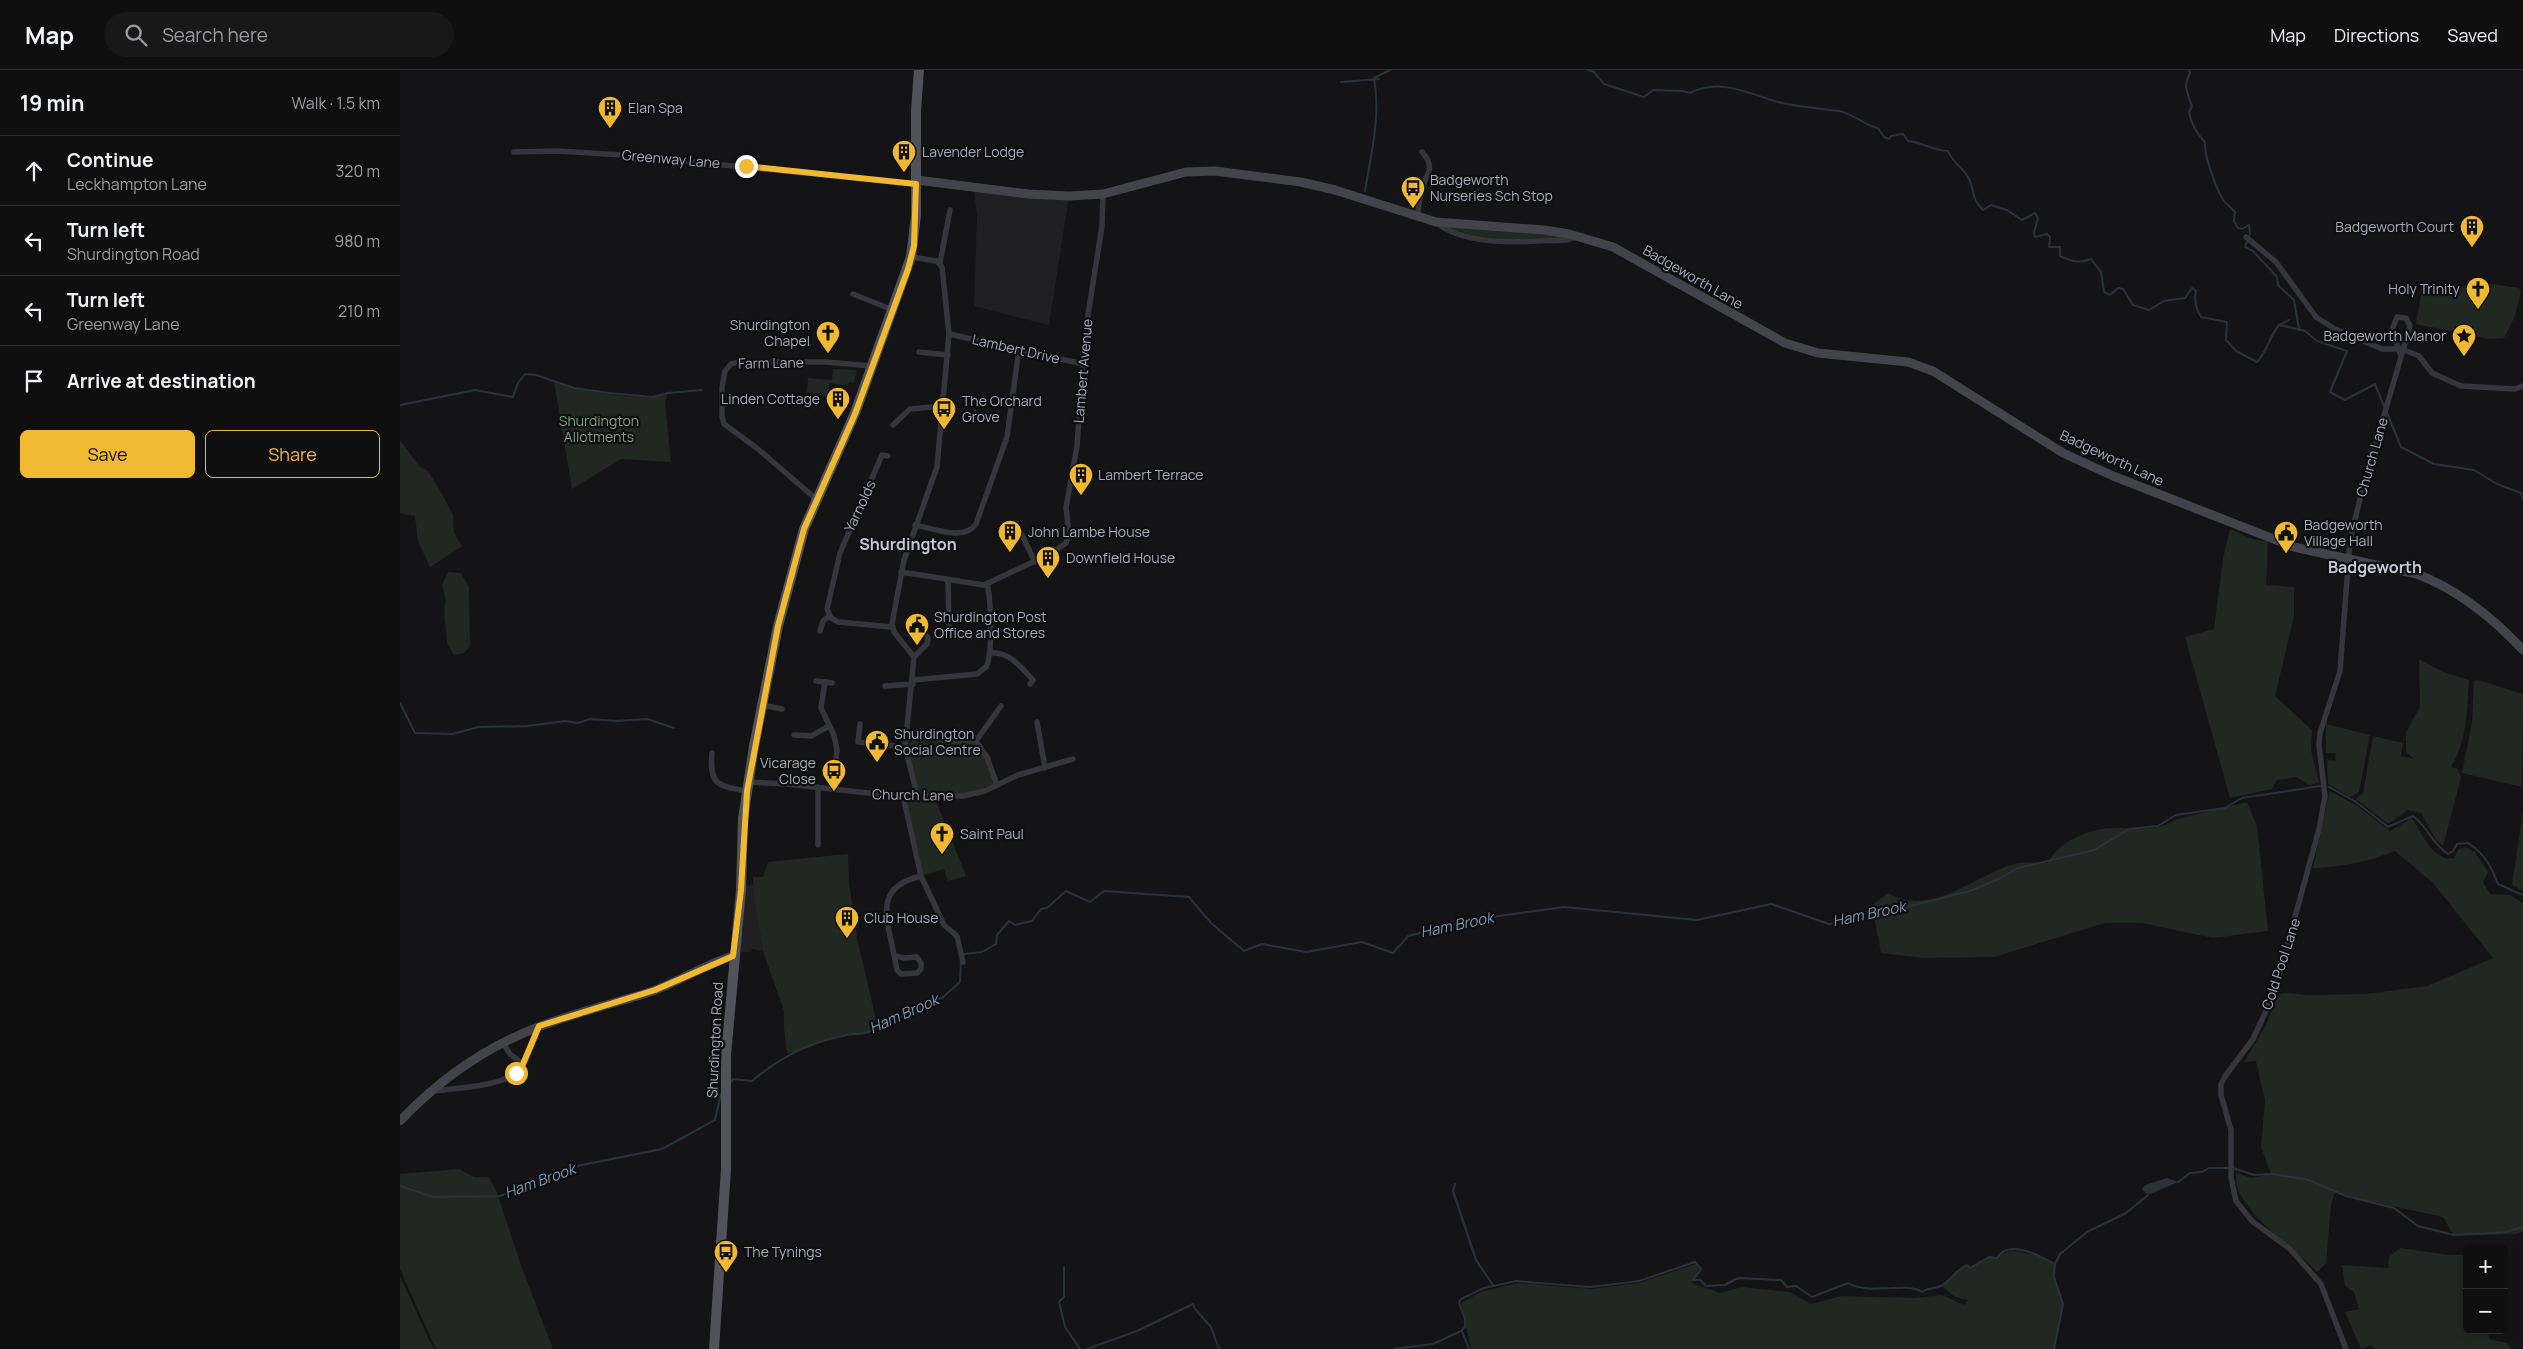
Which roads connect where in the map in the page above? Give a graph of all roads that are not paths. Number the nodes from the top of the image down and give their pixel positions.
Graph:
1 (919, 70) edge
2 (514, 152) dead end
3 (1422, 152) dead end
4 (916, 182) junction
5 (1103, 194) junction
6 (950, 210) dead end
7 (1417, 217) junction
8 (1436, 222) junction
9 (1579, 236) junction
10 (2250, 240) dead end
11 (911, 257) junction
12 (940, 263) junction
13 (853, 294) dead end
14 (894, 310) junction
15 (949, 334) junction
16 (1019, 349) junction
17 (2397, 349) junction
18 (2404, 350) junction
19 (919, 352) dead end
20 (948, 355) junction
21 (2401, 356) junction
22 (1083, 364) junction
23 (872, 366) junction
24 (2523, 386) edge
25 (943, 406) junction
26 (893, 425) dead end
27 (882, 455) dead end
28 (816, 498) junction
29 (1016, 523) dead end
30 (916, 525) junction
31 (2348, 560) junction
32 (1035, 562) junction
33 (901, 572) junction
34 (948, 581) junction
35 (987, 584) junction
36 (830, 616) junction
37 (916, 625) dead end
38 (949, 626) dead end
39 (892, 627) junction
40 (820, 632) dead end
41 (2523, 650) edge
42 (990, 653) junction
43 (914, 657) junction
44 (816, 681) dead end
45 (1034, 681) dead end
46 (825, 682) junction
47 (913, 682) junction
48 (832, 683) dead end
49 (885, 686) dead end
50 (762, 705) junction
51 (1001, 706) dead end
52 (782, 709) dead end
53 (1037, 722) dead end
54 (860, 724) dead end
55 (829, 726) junction
56 (907, 733) junction
57 (794, 735) dead end
58 (976, 741) junction
59 (905, 747) junction
60 (712, 753) dead end
61 (1073, 759) dead end
62 (1045, 768) junction
63 (997, 784) junction
64 (747, 786) junction
65 (818, 787) junction
66 (832, 789) junction
67 (903, 796) junction
68 (915, 796) junction
69 (818, 845) dead end
70 (921, 876) junction
71 (894, 955) junction
72 (733, 956) junction
73 (964, 962) dead end
74 (539, 1026) junction
75 (503, 1043) junction
76 (523, 1064) junction
77 (431, 1092) junction
78 (400, 1121) edge
79 (714, 1349) edge
80 (2346, 1349) edge

1 - 4 main road, Shurdington Road
2 - 4 street, Greenway Lane
3 - 7 street
4 - 5 street, Badgeworth Lane
4 - 11 main road, Shurdington Road
5 - 7 street, Badgeworth Lane
5 - 22 street, Lambert Avenue
6 - 12 street
7 - 8 street, Badgeworth Lane
8 - 9 street, Badgeworth Lane
8 - 9 street
9 - 31 street, Badgeworth Lane
10 - 17 street
11 - 12 street
11 - 14 main road, Shurdington Road
12 - 15 street
13 - 14 street
14 - 23 main road, Shurdington Road
15 - 16 street, Lambert Drive
15 - 20 street
16 - 22 street, Lambert Drive
16 - 30 street
17 - 18 street, Church Lane
17 - 21 street, Church Lane
18 - 21 street, Church Lane
18 - 24 street
19 - 20 street
20 - 25 street
21 - 31 street, Church Lane
22 - 32 street, Lambert Avenue
23 - 28 main road, Shurdington Road
23 - 28 street, Farm Lane
25 - 26 street
25 - 30 street
27 - 36 street, Yarnolds
28 - 50 main road, Shurdington Road
29 - 32 street
30 - 33 street
31 - 41 street, Badgeworth Lane
31 - 80 street, Cold Pool Lane
32 - 35 street
33 - 34 street
33 - 39 street
34 - 35 street
34 - 38 street
35 - 42 street
36 - 39 street
36 - 40 street, Yarnolds
37 - 43 street
39 - 43 street
42 - 45 street
42 - 47 street
43 - 47 street
44 - 46 street
46 - 48 street
46 - 55 street
47 - 49 street
47 - 56 street
50 - 52 street
50 - 64 main road, Shurdington Road
51 - 58 street
53 - 62 street
54 - 59 street
55 - 57 street
55 - 66 street
56 - 58 street
56 - 59 street
58 - 63 street
59 - 68 street
60 - 64 street, Church Lane
61 - 62 street, Church Lane
62 - 63 street, Church Lane
63 - 68 street, Church Lane
64 - 65 street, Church Lane
64 - 72 main road, Shurdington Road
65 - 66 street, Church Lane
65 - 69 street
66 - 67 street, Church Lane
67 - 68 street, Church Lane
67 - 70 street
70 - 71 street
70 - 73 street
71 - 71 street
72 - 74 street
72 - 79 main road, Shurdington Road
74 - 75 street
74 - 76 street
75 - 76 street
75 - 77 street
76 - 77 street
77 - 78 street

